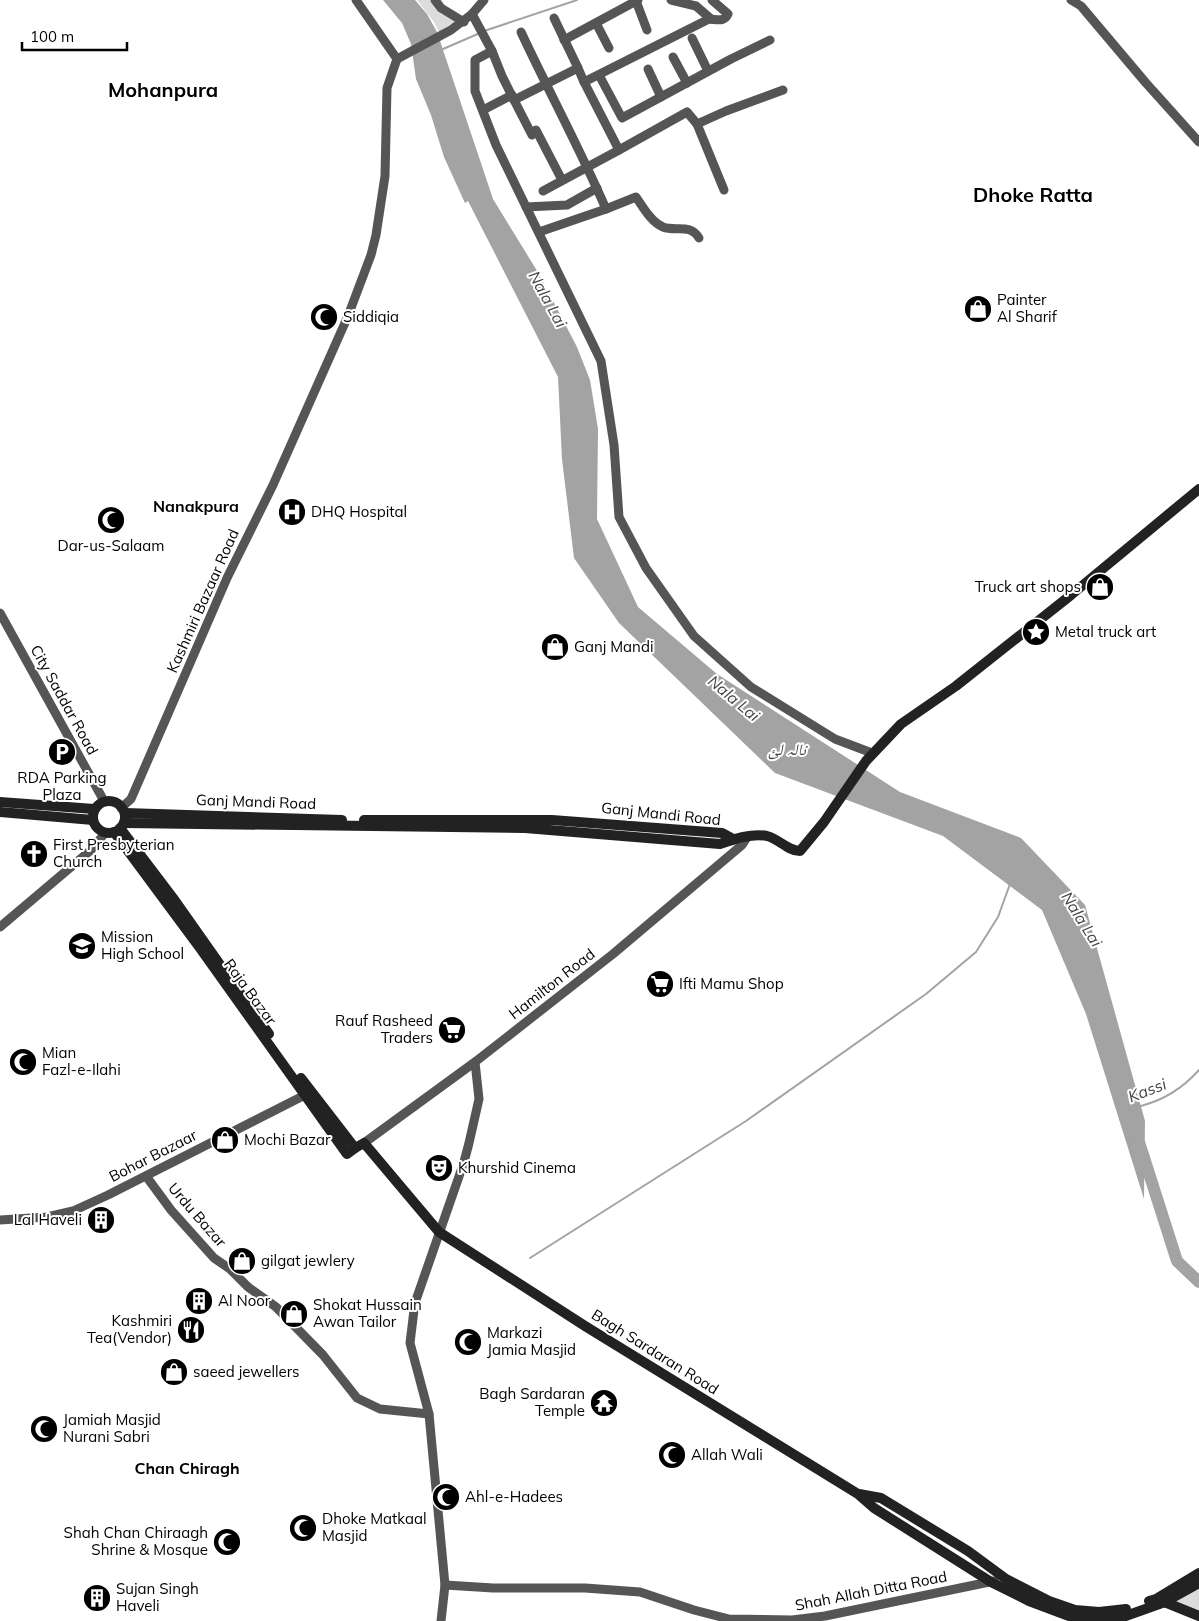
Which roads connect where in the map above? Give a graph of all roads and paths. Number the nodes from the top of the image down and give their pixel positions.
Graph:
1 (356, 0) edge
2 (435, 0) edge
3 (484, 0) edge
4 (671, 0) edge
5 (712, 0) edge
6 (1071, 0) edge
7 (637, 1) edge
8 (472, 14) junction
9 (554, 18) dead end
10 (711, 19) junction
11 (464, 22) junction
12 (596, 22) junction
13 (647, 30) dead end
14 (521, 32) dead end
15 (692, 38) dead end
16 (564, 40) junction
17 (770, 40) dead end
18 (609, 48) dead end
19 (490, 49) junction
20 (673, 57) dead end
21 (397, 59) junction
22 (578, 68) junction
23 (648, 69) dead end
24 (708, 71) junction
25 (599, 75) junction
26 (584, 82) junction
27 (687, 83) junction
28 (545, 84) junction
29 (782, 90) dead end
30 (513, 97) junction
31 (661, 97) junction
32 (483, 110) junction
33 (697, 124) junction
34 (1199, 142) edge
35 (620, 150) junction
36 (588, 166) junction
37 (562, 180) junction
38 (597, 188) junction
39 (544, 190) dead end
40 (724, 190) dead end
41 (526, 207) junction
42 (606, 209) junction
43 (539, 232) junction
44 (699, 238) dead end
45 (1199, 489) edge
46 (0, 613) edge
47 (869, 757) junction
48 (104, 801) junction
49 (0, 802) edge
50 (94, 809) junction
51 (0, 812) edge
52 (93, 820) junction
53 (118, 823) junction
54 (748, 836) junction
55 (0, 927) edge
56 (475, 1062) junction
57 (308, 1093) junction
58 (356, 1148) junction
59 (146, 1176) junction
60 (0, 1220) edge
61 (439, 1232) junction
62 (429, 1414) junction
63 (858, 1494) junction
64 (922, 1524) junction
65 (916, 1535) junction
66 (1199, 1573) edge
67 (1006, 1579) junction
68 (991, 1582) junction
69 (1199, 1583) edge
70 (445, 1585) junction
71 (1160, 1600) junction
72 (1123, 1616) edge
73 (1199, 1616) edge
74 (441, 1621) edge

1 - 21 street
2 - 11 street
3 - 8 street
4 - 10 street
5 - 10 street
6 - 34 street
7 - 12 street
7 - 13 street
8 - 11 street
8 - 19 street
9 - 16 street
10 - 25 street
11 - 21 street
12 - 16 street
12 - 18 street
14 - 28 street
15 - 24 street
16 - 22 street
17 - 24 street
19 - 30 street
19 - 32 street
20 - 27 street
21 - 53 street, Kashmiri Bazaar Road
22 - 26 street
22 - 28 street
23 - 31 street
24 - 27 street
25 - 26 street
25 - 31 street
26 - 35 street
27 - 31 street
28 - 30 street
28 - 36 street
29 - 33 street
30 - 32 street
30 - 37 street
32 - 41 street
33 - 35 street
33 - 40 street
35 - 36 street
36 - 37 street
36 - 38 street
37 - 39 street
38 - 41 street
38 - 42 street
41 - 43 street
42 - 43 street
42 - 44 street
43 - 47 street
45 - 47 main road
46 - 48 street, City Saddar Road
47 - 54 main road
48 - 50 main road
48 - 53 main road
49 - 50 main road
50 - 52 main road
51 - 52 main road
52 - 53 main road
53 - 54 main road, Ganj Mandi Road
53 - 55 street, Kashmiri Bazaar Road
53 - 57 main road, Bagh Sardaran Road
54 - 56 street, Hamilton Road
56 - 58 street, Hamilton Road
56 - 61 street
57 - 58 main road, Bagh Sardaran Road
57 - 59 street, Bohar Bazaar
58 - 61 main road, Bagh Sardaran Road
59 - 60 street, Bohar Bazaar
59 - 62 street, Urdu Bazar
61 - 62 street
61 - 63 main road, Bagh Sardaran Road
62 - 70 street
63 - 64 main road, Bagh Sardaran Road
63 - 65 main road, Bagh Sardaran Road
64 - 65 main road
64 - 67 main road, Bagh Sardaran Road
65 - 68 main road, Bagh Sardaran Road
66 - 71 main road
67 - 68 street, Shah Allah Ditta Road
67 - 72 main road, Bagh Sardaran Road
68 - 70 street, Shah Allah Ditta Road
68 - 72 main road, Bagh Sardaran Road
69 - 71 main road, Bagh Sardaran Road
70 - 74 street
71 - 72 main road, Bagh Sardaran Road
71 - 73 main road

